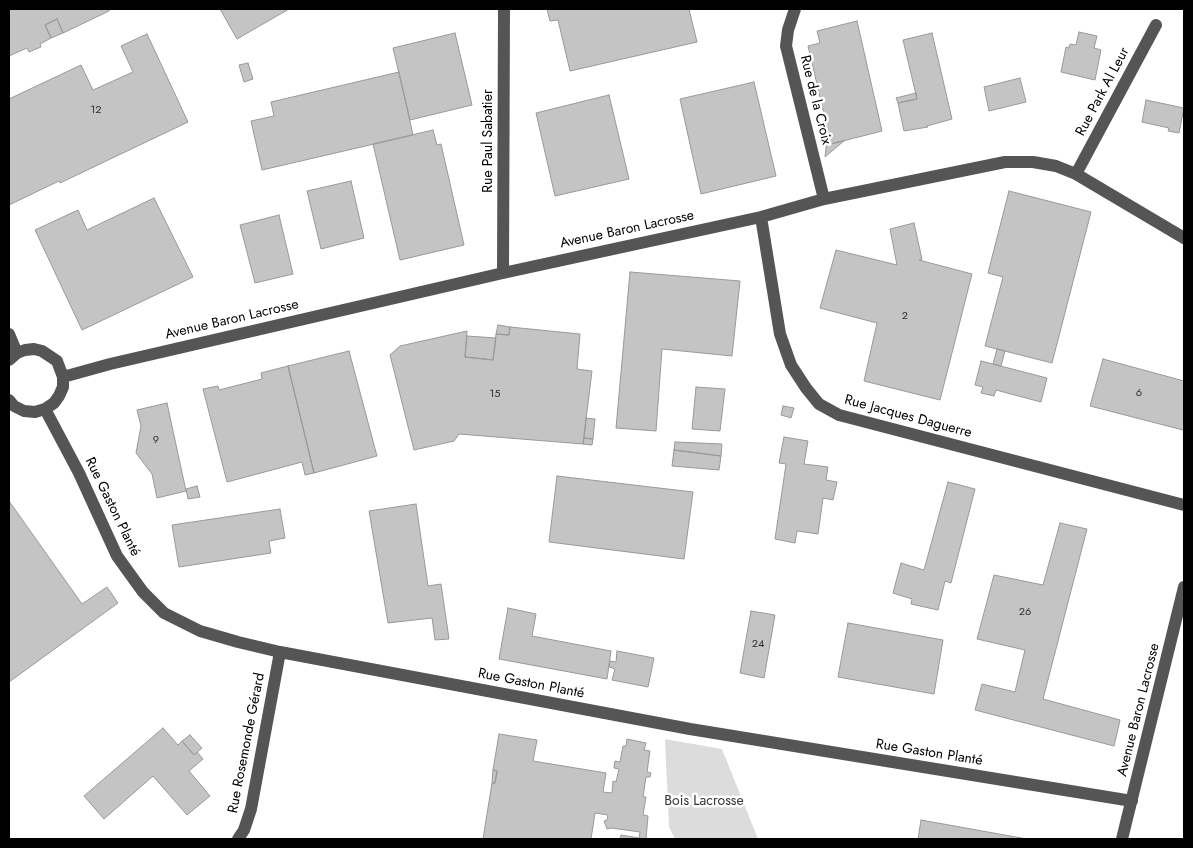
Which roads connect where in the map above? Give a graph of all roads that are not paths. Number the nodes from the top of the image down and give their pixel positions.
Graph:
1 (504, 9) edge
2 (795, 9) edge
3 (1156, 25) dead end
4 (1076, 174) junction
5 (824, 199) junction
6 (761, 217) junction
7 (1184, 238) edge
8 (503, 272) junction
9 (9, 334) edge
10 (13, 357) edge
11 (63, 377) junction
12 (9, 400) edge
13 (46, 409) junction
14 (1184, 505) edge
15 (1184, 587) edge
16 (280, 652) junction
17 (1132, 802) junction
18 (238, 839) edge
19 (1122, 839) edge

1 - 8 street, Rue Paul Sabatier
2 - 5 street, Rue de la Croix
3 - 4 street, Rue Park Al Leur
4 - 5 street, Avenue Baron Lacrosse
4 - 7 street, Avenue Baron Lacrosse
5 - 6 street, Avenue Baron Lacrosse
6 - 8 street, Avenue Baron Lacrosse
6 - 14 street, Rue Jacques Daguerre
8 - 11 street, Avenue Baron Lacrosse
9 - 10 street
10 - 11 street
11 - 13 street
12 - 13 street
13 - 16 street, Rue Gaston Planté
15 - 17 street, Avenue Baron Lacrosse
16 - 17 street, Rue Gaston Planté
16 - 18 street, Rue Rosemonde Gérard
17 - 19 street, Avenue Baron Lacrosse

